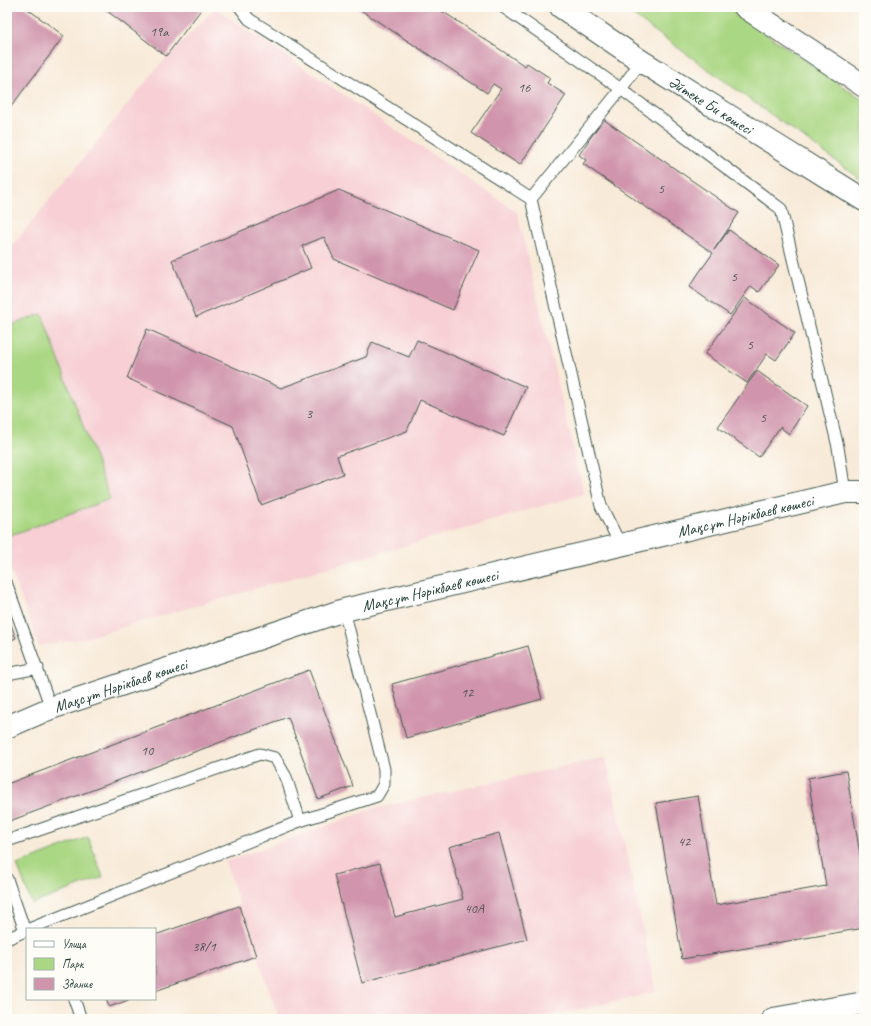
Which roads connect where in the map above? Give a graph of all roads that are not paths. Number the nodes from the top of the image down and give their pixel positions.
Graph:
1 (240, 7) edge
2 (503, 7) edge
3 (561, 7) edge
4 (745, 7) edge
5 (640, 61) junction
6 (864, 86) edge
7 (621, 89) junction
8 (531, 199) junction
9 (864, 200) edge
10 (854, 492) edge
11 (620, 544) junction
12 (7, 585) edge
13 (344, 610) junction
14 (38, 668) junction
15 (7, 674) edge
16 (52, 708) junction
17 (7, 727) edge
18 (300, 821) junction
19 (7, 841) edge
20 (7, 879) edge
21 (26, 928) edge
22 (32, 928) edge
23 (26, 930) edge
24 (7, 939) edge
25 (74, 1000) edge
26 (864, 1003) edge
27 (81, 1019) edge
28 (773, 1019) edge

1 - 8 lane
2 - 7 lane
3 - 5 street, Әйтеке Би көшесі
4 - 6 street
5 - 7 lane
5 - 9 street, Әйтеке Би көшесі
7 - 8 lane
7 - 10 lane
8 - 11 lane
10 - 11 street, Мақсұт Нәрікбаев көшесі
11 - 13 street, Мақсұт Нәрікбаев көшесі
12 - 14 lane
13 - 16 street, Мақсұт Нәрікбаев көшесі
13 - 18 lane
14 - 15 lane
14 - 16 lane
16 - 17 street, Мақсұт Нәрікбаев көшесі
18 - 19 lane
18 - 22 lane
20 - 21 lane
23 - 24 lane
25 - 27 lane
26 - 28 street

